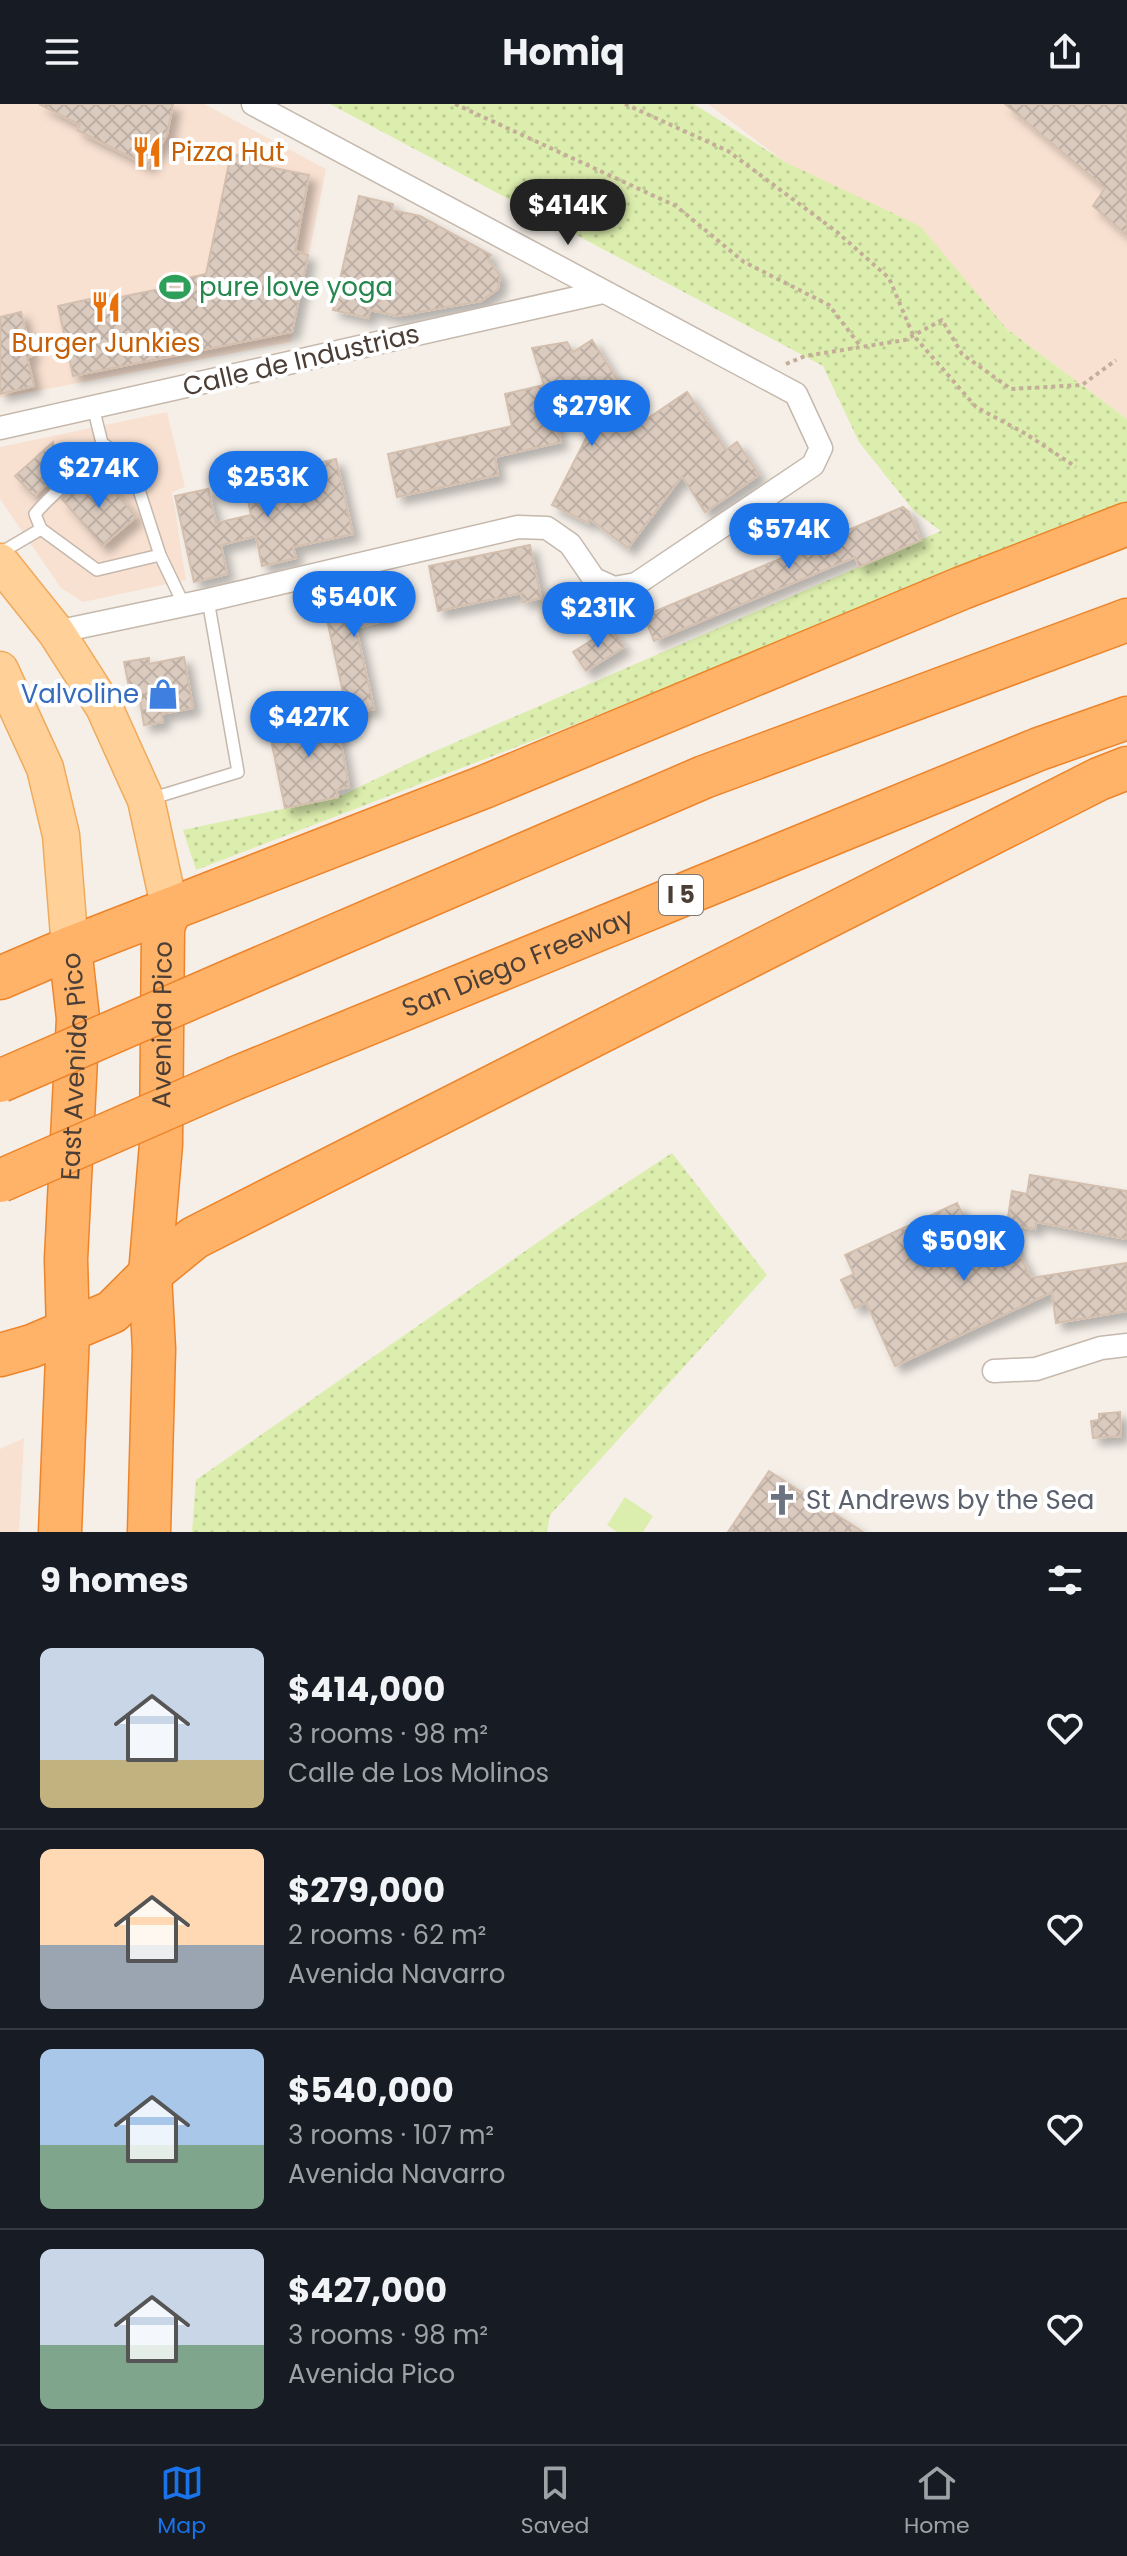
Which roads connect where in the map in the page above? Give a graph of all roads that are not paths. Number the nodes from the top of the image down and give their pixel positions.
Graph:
1 (253, 104) edge
2 (603, 292) junction
3 (93, 407) junction
4 (0, 428) edge
5 (102, 443) junction
6 (1127, 524) edge
7 (41, 529) junction
8 (0, 553) edge
9 (160, 555) junction
10 (0, 562) edge
11 (208, 600) junction
12 (184, 605) junction
13 (1127, 620) edge
14 (56, 632) junction
15 (0, 670) edge
16 (1127, 718) edge
17 (1127, 768) edge
18 (146, 800) junction
19 (170, 910) junction
20 (70, 948) junction
21 (0, 978) edge
22 (0, 1081) edge
23 (0, 1181) edge
24 (150, 1274) junction
25 (68, 1332) junction
26 (1127, 1345) edge
27 (0, 1355) edge
28 (994, 1371) dead end
29 (60, 1532) edge
30 (149, 1532) edge

1 - 2 street
2 - 3 street, Calle de Industrias
2 - 11 street
3 - 4 street, Calle de Industrias
3 - 5 lane
5 - 7 lane
5 - 9 lane
6 - 19 highway
7 - 8 lane
7 - 9 lane
9 - 12 lane
10 - 14 main road, Avenida Pico
11 - 12 street
11 - 18 lane
12 - 14 street
13 - 22 highway, bridge
14 - 18 main road, Avenida Pico
15 - 20 main road, East Avenida Pico
16 - 23 highway, San Diego Freeway / I 5, bridge
17 - 24 highway
18 - 19 main road, Avenida Pico
19 - 20 highway
19 - 24 highway, Avenida Pico
20 - 21 highway
20 - 25 highway, East Avenida Pico
24 - 25 highway
24 - 30 highway, Avenida Pico
25 - 27 highway
25 - 29 highway
26 - 28 street

